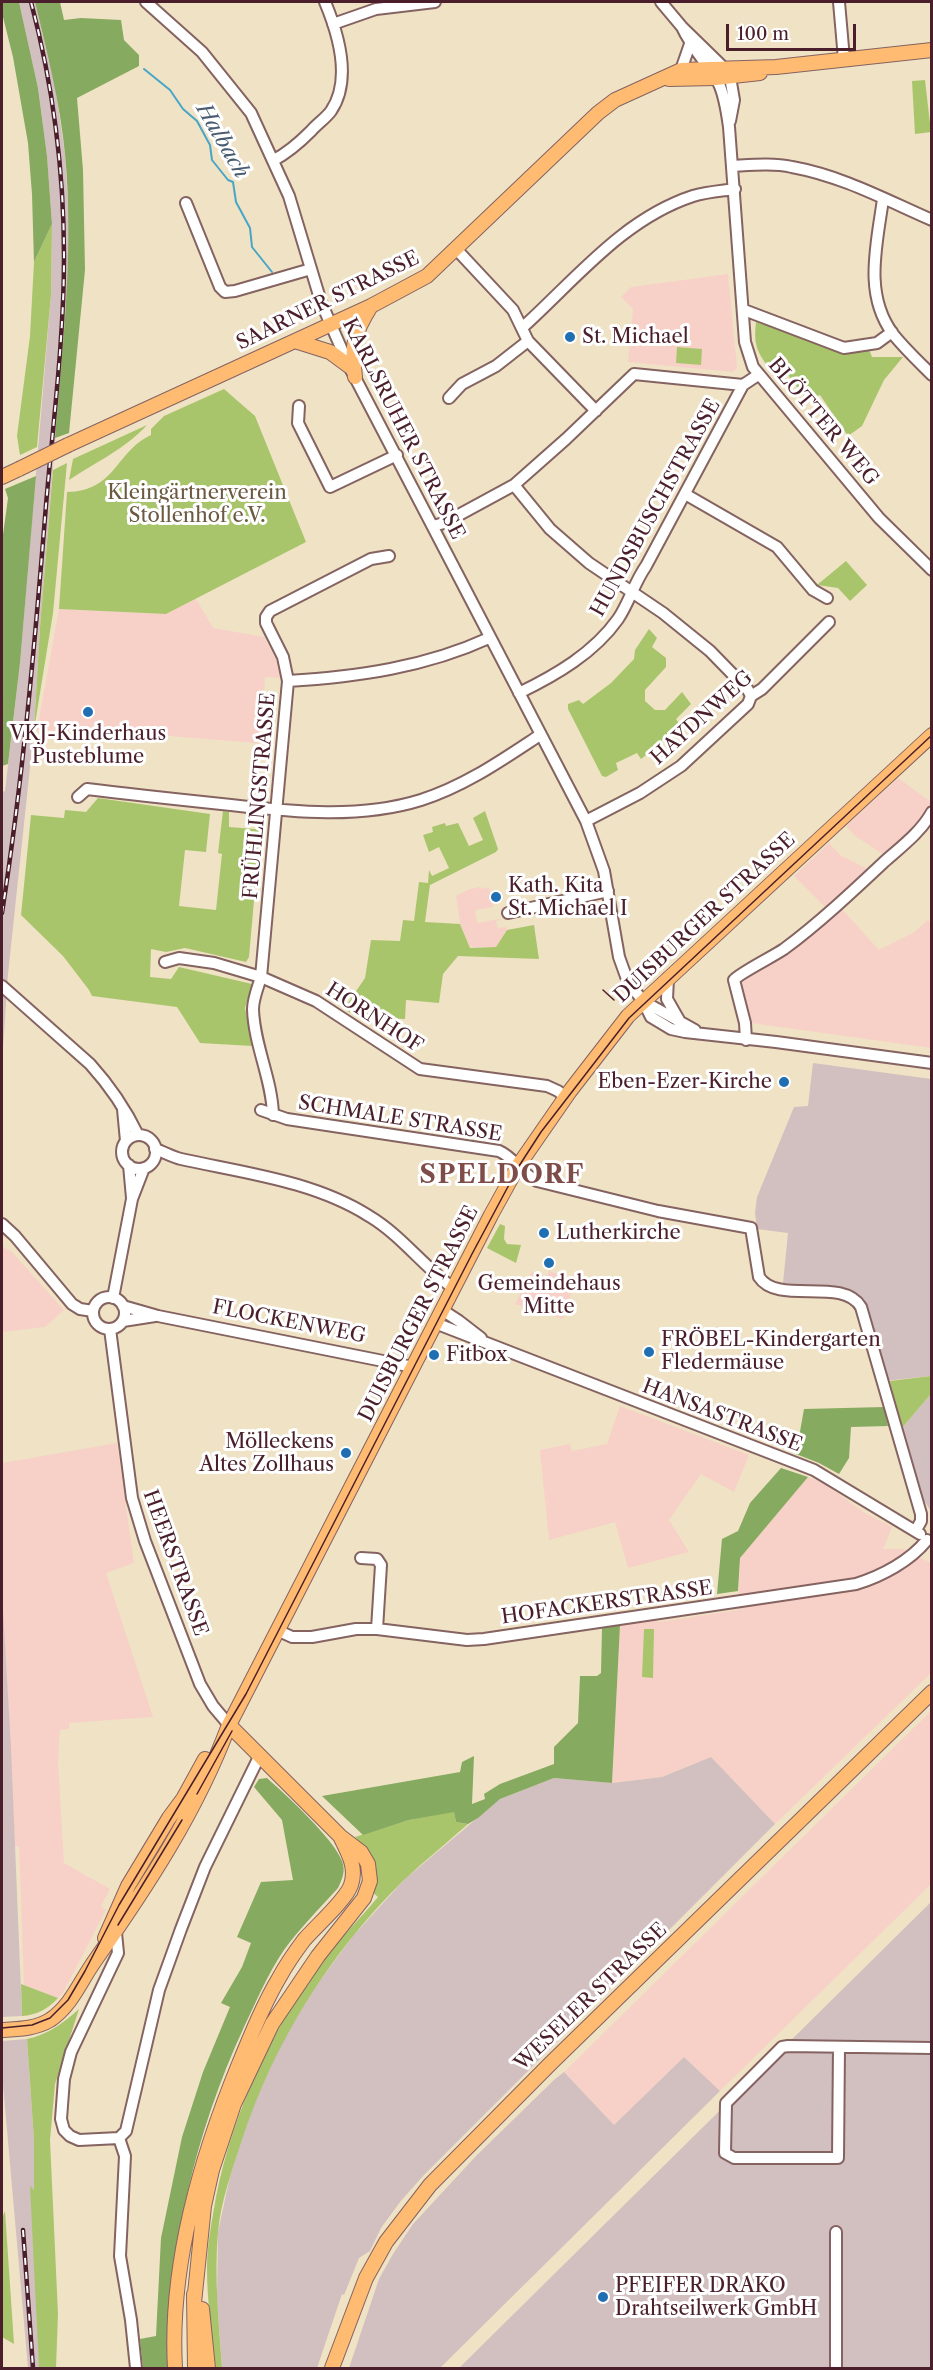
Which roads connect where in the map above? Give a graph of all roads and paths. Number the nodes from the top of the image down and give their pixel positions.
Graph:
1 (146, 2) edge
2 (325, 2) edge
3 (435, 2) edge
4 (661, 2) edge
5 (839, 2) edge
6 (399, 3) edge
7 (333, 24) junction
8 (682, 27) junction
9 (690, 44) junction
10 (932, 50) edge
11 (844, 59) junction
12 (681, 70) junction
13 (719, 72) junction
14 (660, 80) junction
15 (274, 160) junction
16 (732, 166) junction
17 (735, 189) junction
18 (883, 199) junction
19 (186, 203) dead end
20 (932, 220) edge
21 (457, 250) junction
22 (311, 268) junction
23 (371, 306) junction
24 (744, 310) junction
25 (330, 324) junction
26 (523, 327) junction
27 (892, 332) junction
28 (295, 341) junction
29 (528, 341) junction
30 (352, 372) junction
31 (758, 375) junction
32 (932, 375) edge
33 (743, 386) junction
34 (448, 398) dead end
35 (299, 406) dead end
36 (596, 411) junction
37 (397, 455) junction
38 (2, 477) edge
39 (514, 485) junction
40 (685, 494) junction
41 (432, 526) junction
42 (389, 556) dead end
43 (932, 570) edge
44 (631, 592) junction
45 (827, 598) dead end
46 (829, 622) dead end
47 (489, 638) junction
48 (288, 681) junction
49 (519, 693) junction
50 (751, 696) junction
51 (540, 735) junction
52 (932, 735) edge
53 (78, 797) dead end
54 (277, 810) junction
55 (932, 812) edge
56 (586, 821) junction
57 (608, 891) junction
58 (508, 913) dead end
59 (165, 962) dead end
60 (261, 977) junction
61 (668, 978) junction
62 (2, 986) edge
63 (643, 1001) junction
64 (681, 1023) junction
65 (701, 1033) junction
66 (746, 1040) junction
67 (932, 1063) edge
68 (566, 1097) junction
69 (123, 1109) junction
70 (261, 1110) dead end
71 (273, 1115) junction
72 (138, 1135) junction
73 (126, 1141) junction
74 (154, 1155) junction
75 (129, 1165) junction
76 (518, 1166) junction
77 (144, 1168) junction
78 (132, 1199) junction
79 (2, 1224) edge
80 (453, 1288) junction
81 (113, 1298) junction
82 (123, 1306) junction
83 (93, 1311) junction
84 (158, 1316) junction
85 (439, 1317) junction
86 (123, 1321) junction
87 (110, 1329) junction
88 (413, 1367) junction
89 (916, 1530) junction
90 (929, 1542) edge
91 (361, 1558) dead end
92 (377, 1629) junction
93 (279, 1631) junction
94 (932, 1692) edge
95 (229, 1725) junction
96 (260, 1755) junction
97 (340, 1836) junction
98 (116, 1933) junction
99 (94, 1963) junction
100 (2, 2030) edge
101 (840, 2047) junction
102 (932, 2048) edge
103 (119, 2138) junction
104 (199, 2178) junction
105 (836, 2232) dead end
106 (198, 2268) junction
107 (194, 2302) junction
108 (136, 2368) edge
109 (175, 2368) edge
110 (195, 2368) edge
111 (208, 2368) edge
112 (332, 2368) edge
113 (836, 2368) edge

1 - 15 street, KARLSRUHER STRASSE
2 - 7 street
3 - 6 street
4 - 8 street, BLÖTTER WEG
5 - 11 street
6 - 7 street
7 - 15 street
8 - 9 street, BLÖTTER WEG
8 - 13 street, BLÖTTER WEG
9 - 12 street
9 - 13 street, BLÖTTER WEG
10 - 11 main road, SAARNER STRASSE
11 - 13 main road, SAARNER STRASSE
12 - 13 main road, SAARNER STRASSE
12 - 14 main road, SAARNER STRASSE
13 - 14 main road, SAARNER STRASSE
13 - 16 street, BLÖTTER WEG
14 - 21 main road, SAARNER STRASSE
15 - 22 street, KARLSRUHER STRASSE
16 - 17 street, BLÖTTER WEG
16 - 18 street
17 - 24 street, BLÖTTER WEG
17 - 26 street
18 - 20 street
18 - 27 street
19 - 22 street
21 - 23 main road, SAARNER STRASSE
21 - 26 street
22 - 25 street, KARLSRUHER STRASSE
23 - 25 main road, SAARNER STRASSE
23 - 30 main road
24 - 27 street
24 - 31 street, BLÖTTER WEG
25 - 28 main road, SAARNER STRASSE
25 - 30 street, KARLSRUHER STRASSE
26 - 29 street
27 - 32 street
28 - 30 main road
28 - 38 main road, SAARNER STRASSE, bridge
29 - 34 street
29 - 36 street
30 - 37 street, KARLSRUHER STRASSE
31 - 33 street, HUNDSBUSCHSTRASSE
31 - 43 street, BLÖTTER WEG
33 - 36 street
33 - 40 street, HUNDSBUSCHSTRASSE
35 - 37 street
36 - 39 street
37 - 41 street, KARLSRUHER STRASSE
39 - 41 street
39 - 44 street
40 - 44 street, HUNDSBUSCHSTRASSE
40 - 45 street
41 - 47 street, KARLSRUHER STRASSE
42 - 48 street, FRÜHLINGSTRASSE
44 - 49 street, HUNDSBUSCHSTRASSE
44 - 50 street
46 - 50 street, HAYDNWEG
47 - 48 street
47 - 49 street, KARLSRUHER STRASSE
48 - 54 street, FRÜHLINGSTRASSE
49 - 51 street, KARLSRUHER STRASSE
50 - 56 street, HAYDNWEG
51 - 54 street
51 - 56 street, KARLSRUHER STRASSE
52 - 61 main road, DUISBURGER STRASSE
53 - 54 street
54 - 60 street, FRÜHLINGSTRASSE
55 - 66 street
56 - 57 street, KARLSRUHER STRASSE
57 - 58 street
57 - 63 street, KARLSRUHER STRASSE
59 - 60 street, HORNHOF
60 - 68 street, HORNHOF
60 - 71 street, SCHMALE STRASSE
61 - 63 main road, DUISBURGER STRASSE
61 - 64 street
62 - 69 street
63 - 64 street
63 - 65 street, KARLSRUHER STRASSE
63 - 68 main road, DUISBURGER STRASSE
64 - 65 street
65 - 66 street, KARLSRUHER STRASSE
66 - 67 street, KARLSRUHER STRASSE
68 - 76 main road, DUISBURGER STRASSE
69 - 72 street
69 - 73 street
70 - 71 street, SCHMALE STRASSE
71 - 76 street, SCHMALE STRASSE
72 - 73 street
72 - 74 street
73 - 75 street
74 - 77 street
74 - 80 street
75 - 77 street
75 - 78 street
76 - 80 main road, DUISBURGER STRASSE
76 - 89 street, SCHMALE STRASSE
77 - 78 street
78 - 81 street
79 - 83 street
80 - 85 main road, DUISBURGER STRASSE
81 - 82 street
81 - 83 street
82 - 84 street, FLOCKENWEG
82 - 86 street
83 - 87 street
84 - 86 street, FLOCKENWEG
84 - 88 street, FLOCKENWEG
85 - 88 main road, DUISBURGER STRASSE
85 - 89 street, HANSASTRASSE
86 - 87 street
87 - 95 street, HEERSTRASSE
88 - 93 main road, DUISBURGER STRASSE
89 - 90 street, HANSASTRASSE
90 - 92 street, HOFACKERSTRASSE
91 - 92 street
92 - 93 street, HOFACKERSTRASSE
93 - 95 main road, DUISBURGER STRASSE
94 - 112 main road, WESELER STRASSE
95 - 96 main road
95 - 98 main road, DUISBURGER STRASSE
95 - 99 main road, DUISBURGER STRASSE
96 - 97 main road
96 - 103 street
97 - 104 main road
97 - 106 main road
98 - 99 main road, DUISBURGER STRASSE
98 - 103 street, DUISBURGER STRASSE
99 - 100 main road, DUISBURGER STRASSE
101 - 101 street
101 - 102 street
103 - 108 street
104 - 107 main road
104 - 109 main road
105 - 113 street
106 - 107 main road
106 - 111 main road
107 - 110 main road

